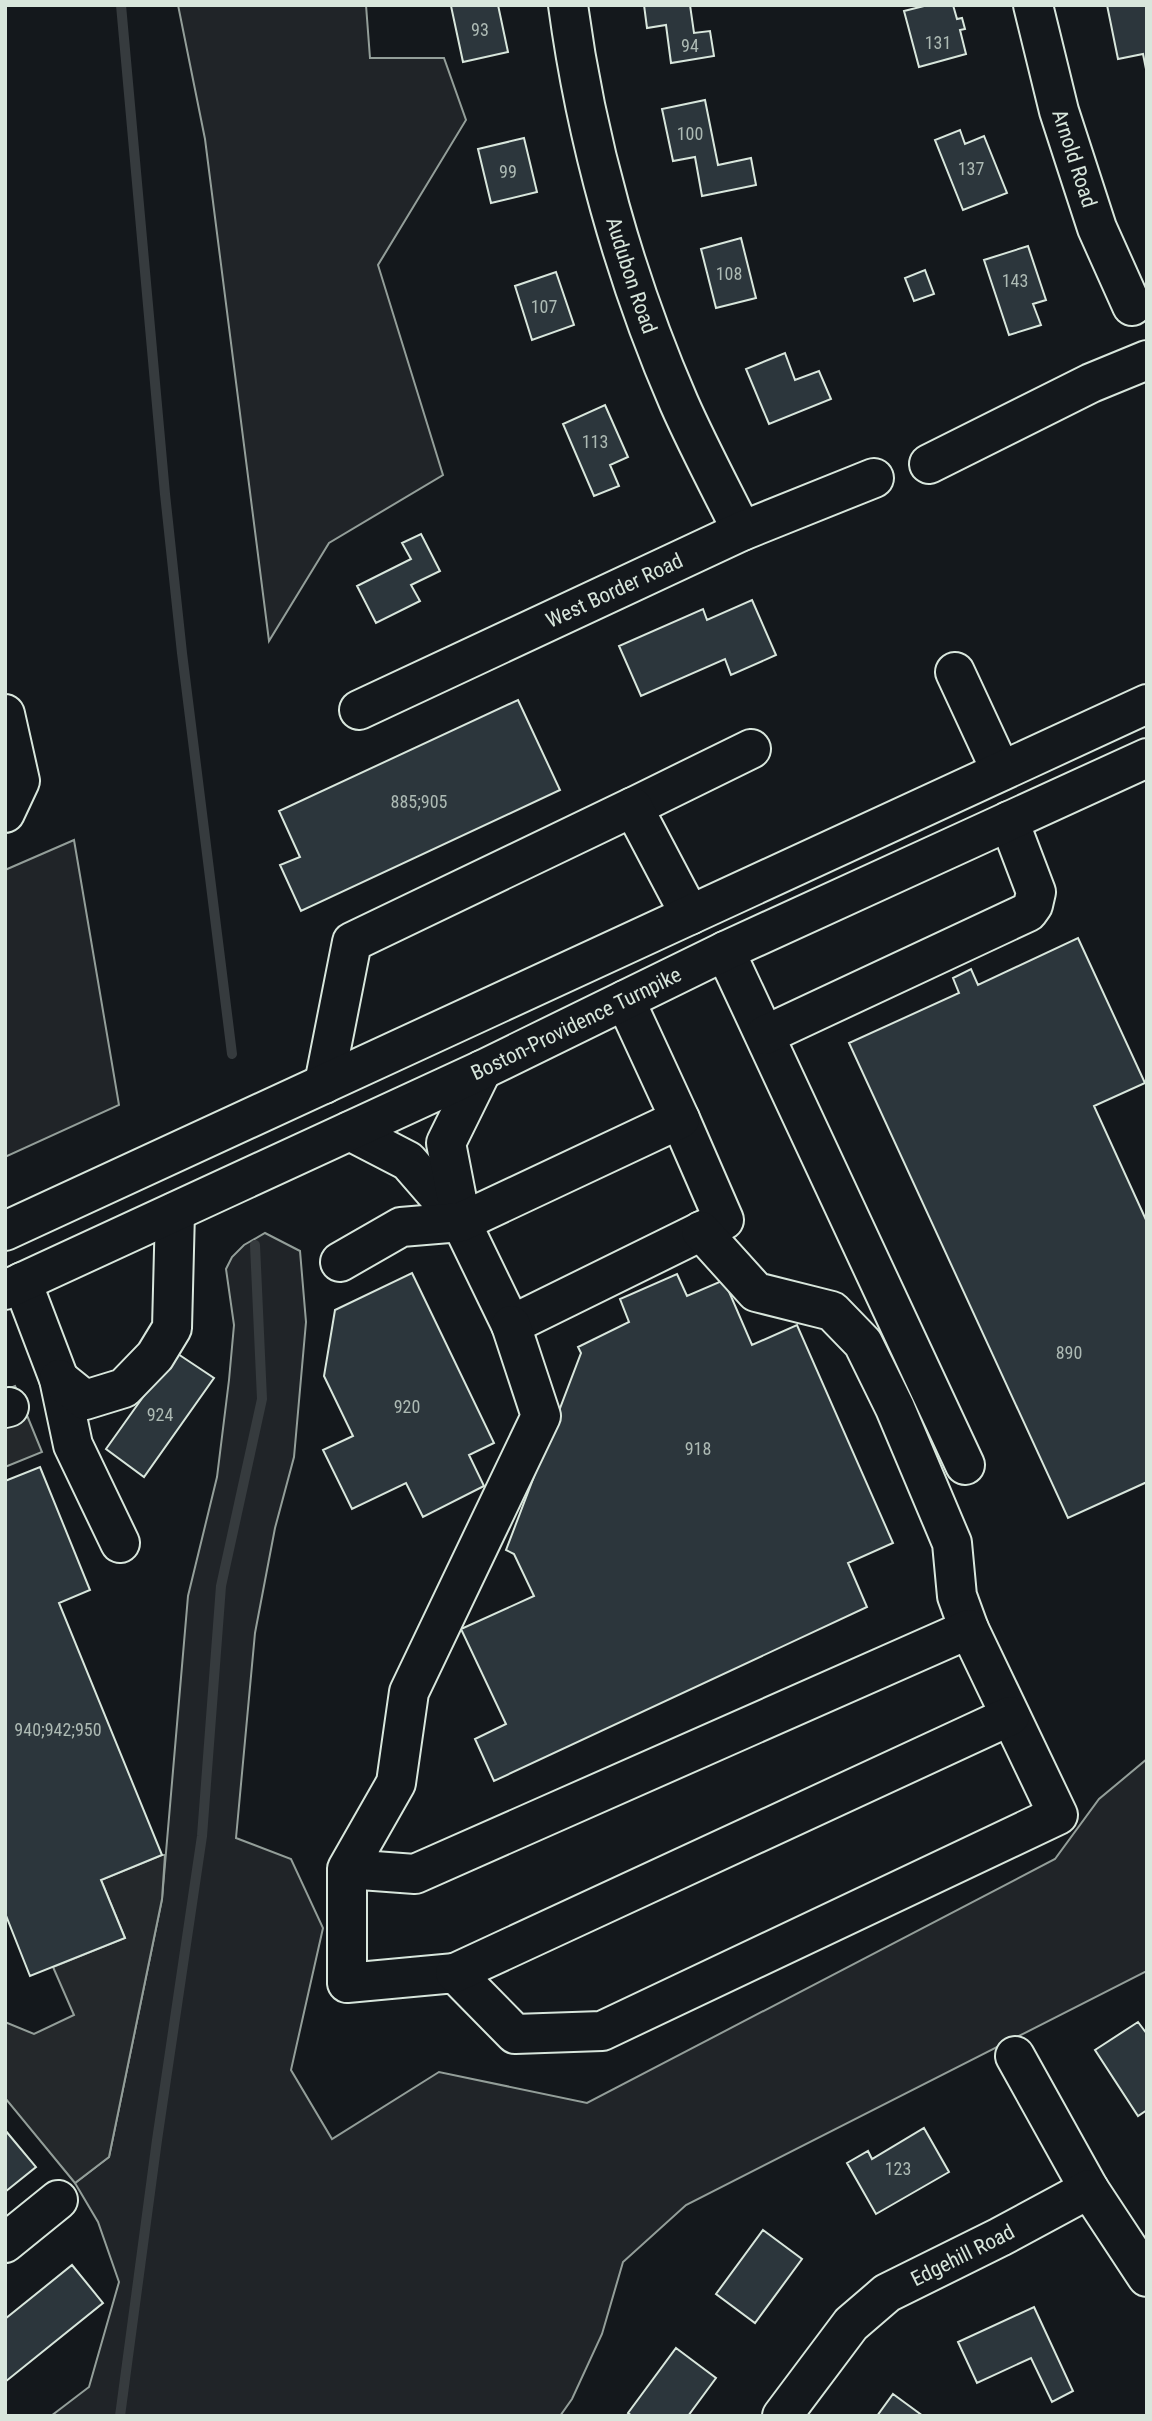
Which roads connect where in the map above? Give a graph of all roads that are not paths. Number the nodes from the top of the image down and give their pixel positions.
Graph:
1 (568, 5) edge
2 (1033, 5) edge
3 (1132, 306) dead end
4 (1147, 360) edge
5 (929, 464) dead end
6 (874, 478) dead end
7 (742, 531) junction
8 (955, 673) dead end
9 (1147, 704) edge
10 (359, 710) dead end
11 (5, 714) edge
12 (751, 749) dead end
13 (1147, 758) edge
14 (1001, 771) junction
15 (633, 807) junction
16 (5, 813) edge
17 (1009, 821) junction
18 (690, 915) junction
19 (725, 951) junction
20 (625, 1000) junction
21 (765, 1035) junction
22 (482, 1070) junction
23 (324, 1084) junction
24 (680, 1119) junction
25 (350, 1131) junction
26 (175, 1212) junction
27 (461, 1222) junction
28 (11, 1225) edge
29 (701, 1231) junction
30 (340, 1262) dead end
31 (14, 1286) edge
32 (511, 1325) junction
33 (59, 1379) junction
34 (965, 1465) dead end
35 (120, 1543) dead end
36 (969, 1629) junction
37 (1010, 1716) junction
38 (347, 1869) junction
39 (455, 1973) junction
40 (1014, 2056) dead end
41 (1088, 2189) junction
42 (58, 2200) dead end
43 (5, 2243) edge
44 (1147, 2277) edge
45 (782, 2416) edge

1 - 7 main road, Audubon Road
2 - 3 main road, Arnold Road
4 - 5 main road
6 - 7 main road, West Border Road
7 - 10 main road, West Border Road
8 - 14 main road
9 - 14 main road
11 - 16 main road
12 - 15 main road
13 - 17 main road, Boston-Providence Turnpike
14 - 18 main road
15 - 18 main road
15 - 23 main road
17 - 19 main road, Boston-Providence Turnpike
17 - 21 main road
18 - 23 main road
19 - 20 main road, Boston-Providence Turnpike
19 - 21 main road
20 - 22 main road, Boston-Providence Turnpike
20 - 24 main road
21 - 34 main road
22 - 25 main road, Boston-Providence Turnpike
22 - 27 main road
23 - 28 main road
24 - 27 main road
24 - 29 main road
25 - 26 main road, Boston-Providence Turnpike
25 - 27 main road
26 - 31 main road, Boston-Providence Turnpike
26 - 33 main road
27 - 30 main road
27 - 32 main road
29 - 32 main road
29 - 36 main road
31 - 33 main road
32 - 38 main road
33 - 35 main road
36 - 37 main road
36 - 38 main road
37 - 39 main road
37 - 39 main road
38 - 39 main road
40 - 41 main road
41 - 44 main road
41 - 45 main road, Edgehill Road
42 - 43 main road

